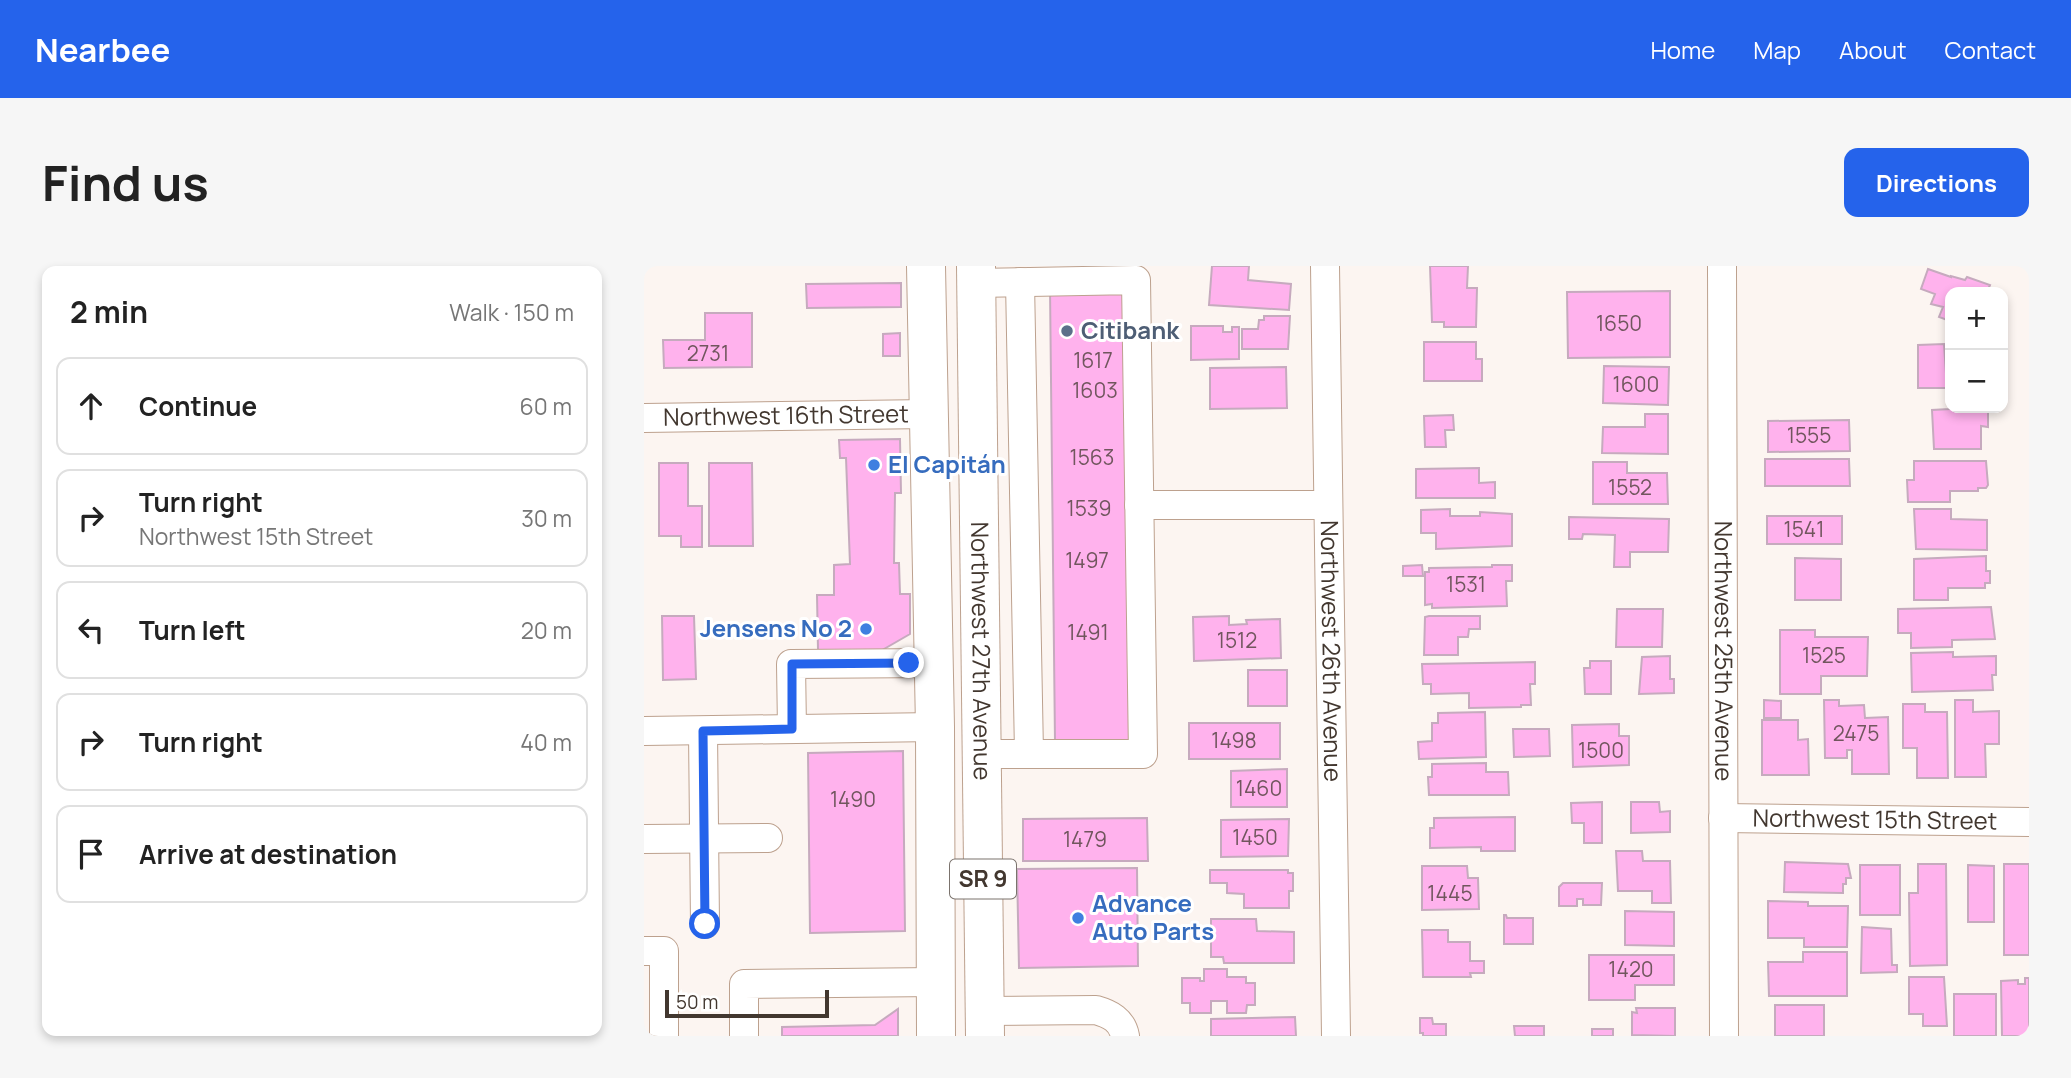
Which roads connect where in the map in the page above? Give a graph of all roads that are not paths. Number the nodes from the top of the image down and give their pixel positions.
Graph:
1 (926, 266) edge
2 (1325, 266) edge
3 (1722, 266) edge
4 (1136, 273) edge
5 (976, 274) edge
6 (1020, 282) junction
7 (928, 341) junction
8 (977, 386) junction
9 (929, 414) junction
10 (644, 418) edge
11 (978, 471) junction
12 (1139, 505) junction
13 (1327, 505) junction
14 (979, 523) junction
15 (1024, 523) junction
16 (933, 663) junction
17 (935, 727) junction
18 (792, 729) junction
19 (644, 731) edge
20 (703, 731) junction
21 (1029, 753) junction
22 (981, 754) junction
23 (1723, 818) junction
24 (2029, 822) edge
25 (768, 838) dead end
26 (644, 839) edge
27 (705, 840) junction
28 (705, 924) dead end
29 (644, 951) edge
30 (936, 982) junction
31 (984, 1024) edge
32 (664, 1036) edge
33 (744, 1036) edge
34 (936, 1036) edge
35 (1125, 1036) edge
36 (1336, 1036) edge
37 (1724, 1036) edge

1 - 7 highway, Northwest 27th Avenue / SR 9
2 - 13 street, Northwest 26th Avenue
3 - 23 street, Northwest 25th Avenue
4 - 6 street
4 - 12 street
5 - 6 street
5 - 8 highway, Northwest 27th Avenue / SR 9
6 - 15 street
7 - 8 highway
7 - 9 highway, Northwest 27th Avenue / SR 9
8 - 11 highway, Northwest 27th Avenue / SR 9
9 - 10 street, Northwest 16th Street
9 - 11 highway
9 - 16 highway, Northwest 27th Avenue / SR 9
11 - 14 highway, Northwest 27th Avenue / SR 9
12 - 13 street
12 - 21 street
13 - 36 street, Northwest 26th Avenue
14 - 15 street
14 - 22 highway, Northwest 27th Avenue / SR 9
15 - 21 street
16 - 17 highway, Northwest 27th Avenue / SR 9
16 - 18 street
17 - 18 street
17 - 30 highway, Northwest 27th Avenue / SR 9
18 - 20 street
19 - 20 street
20 - 27 street
21 - 22 street
22 - 31 highway, Northwest 27th Avenue / SR 9
23 - 24 street, Northwest 15th Street
23 - 37 street, Northwest 25th Avenue
25 - 27 street
26 - 27 street
27 - 28 street
29 - 32 street
30 - 33 street
30 - 34 highway, Northwest 27th Avenue / SR 9
31 - 35 street

